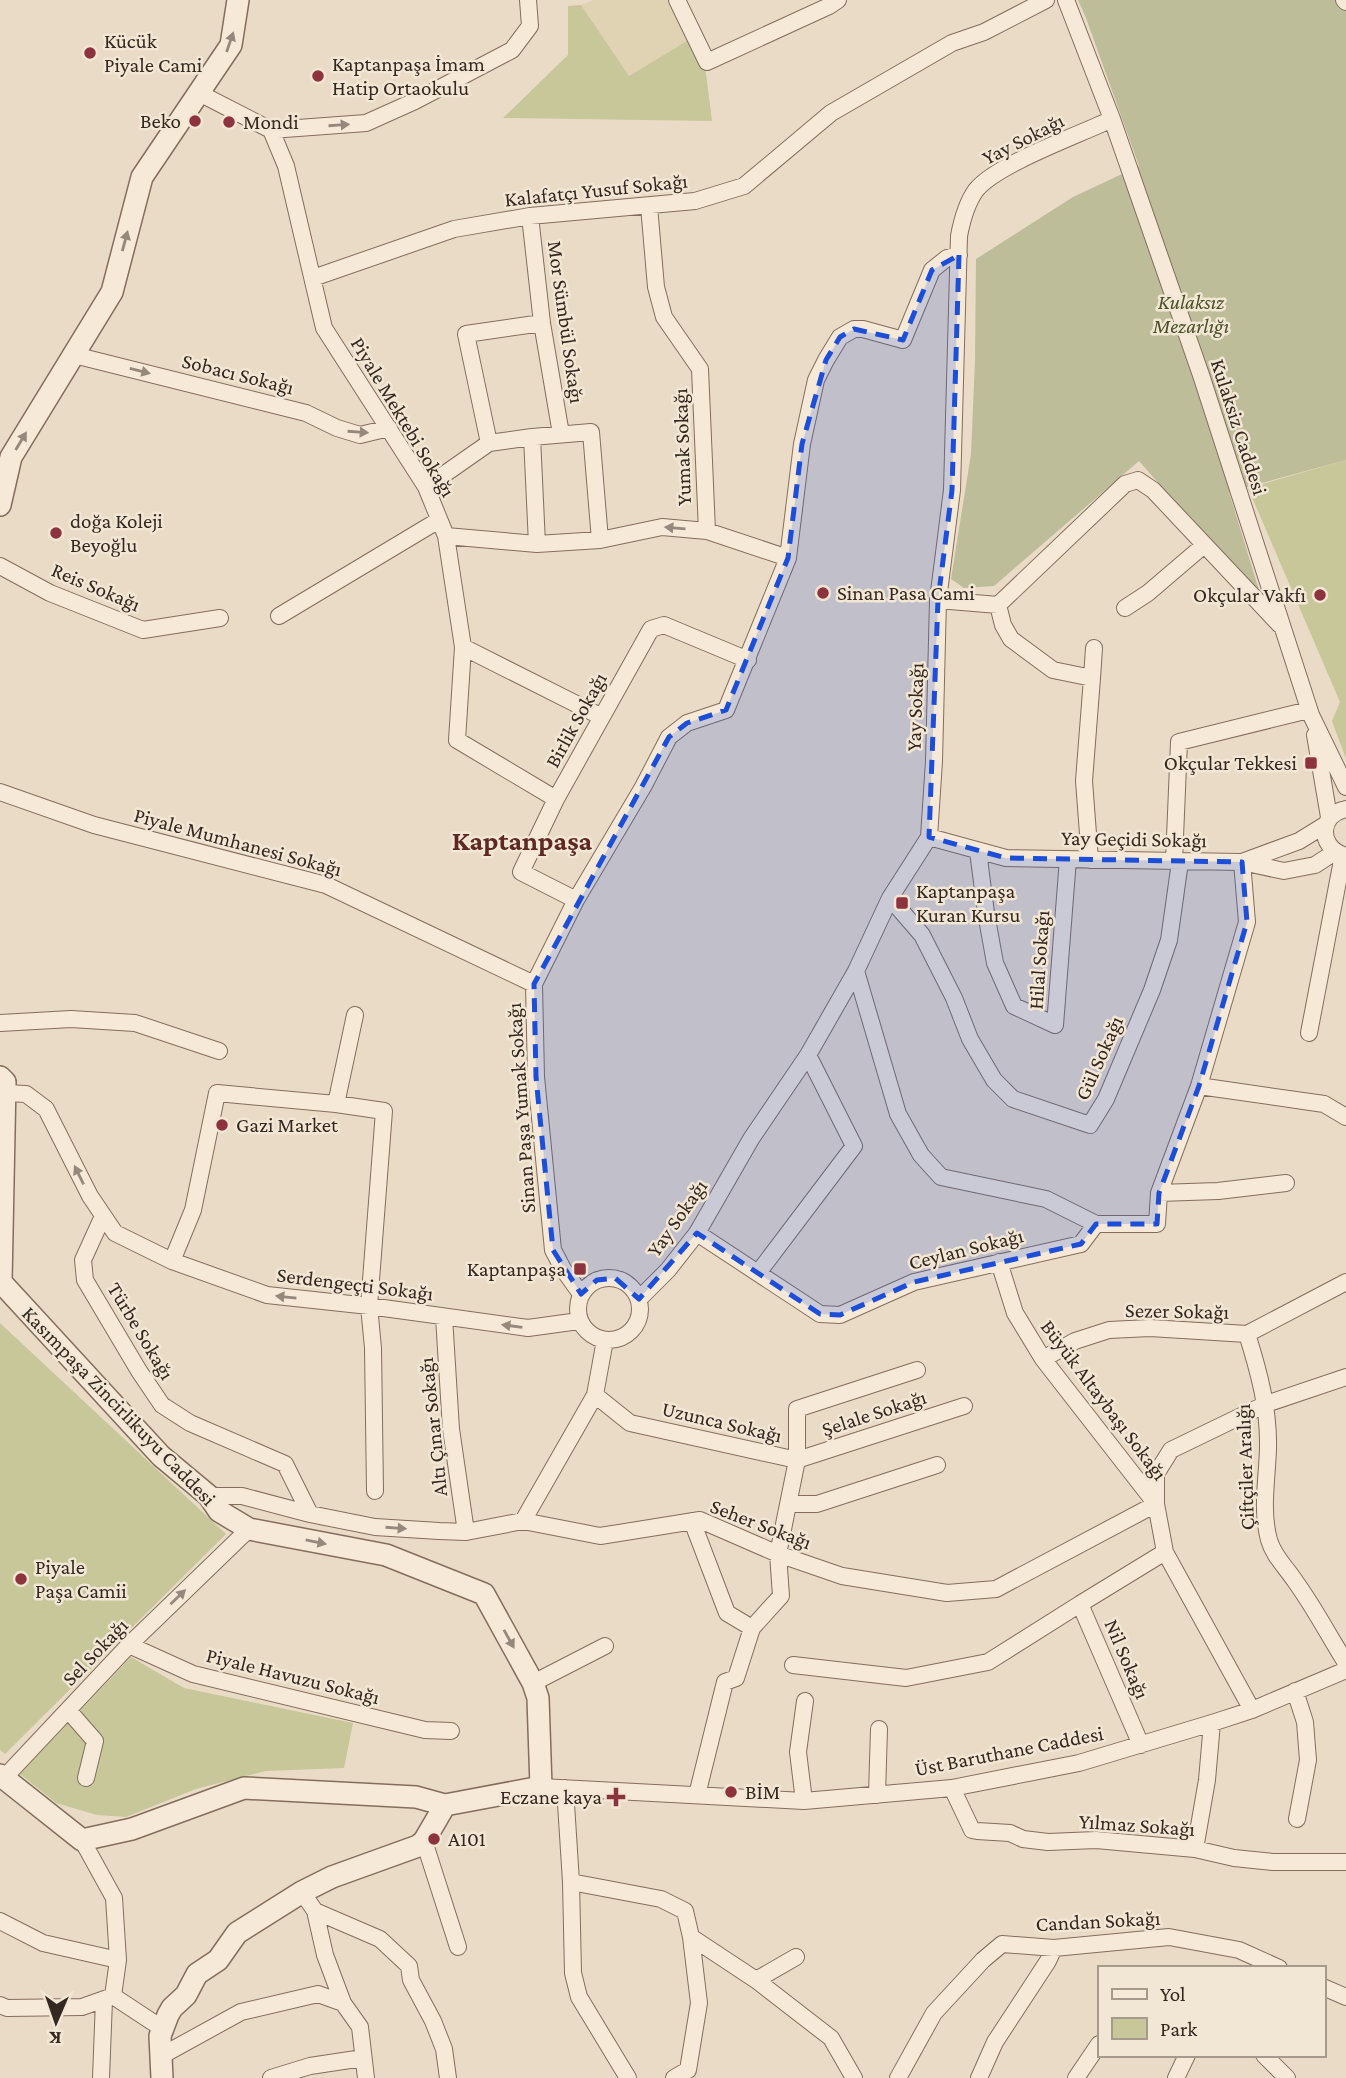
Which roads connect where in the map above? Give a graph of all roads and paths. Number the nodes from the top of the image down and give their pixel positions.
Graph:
1 (238, 0) edge
2 (528, 0) edge
3 (677, 0) edge
4 (838, 0) edge
5 (1046, 0) edge
6 (1066, 0) edge
7 (199, 93) junction
8 (1112, 120) junction
9 (271, 130) junction
10 (649, 206) junction
11 (530, 216) junction
12 (959, 255) junction
13 (313, 278) junction
14 (542, 323) junction
15 (74, 355) junction
16 (388, 428) junction
17 (561, 434) junction
18 (532, 436) junction
19 (489, 443) junction
20 (426, 487) junction
21 (0, 505) edge
22 (439, 520) junction
23 (707, 531) junction
24 (446, 536) junction
25 (600, 540) junction
26 (537, 544) junction
27 (1203, 546) junction
28 (788, 558) junction
29 (0, 566) edge
30 (938, 600) junction
31 (998, 605) junction
32 (1125, 608) dead end
33 (279, 616) dead end
34 (220, 618) dead end
35 (1284, 630) junction
36 (463, 647) junction
37 (1094, 648) dead end
38 (748, 660) junction
39 (1092, 678) junction
40 (1310, 713) junction
41 (602, 717) junction
42 (1346, 787) edge
43 (0, 792) edge
44 (556, 799) junction
45 (1346, 809) edge
46 (1327, 821) junction
47 (929, 837) junction
48 (978, 851) junction
49 (1341, 854) edge
50 (1068, 859) junction
51 (1090, 860) junction
52 (1177, 862) junction
53 (1242, 862) junction
54 (890, 898) junction
55 (576, 900) junction
56 (856, 971) junction
57 (534, 985) junction
58 (355, 1015) dead end
59 (0, 1023) edge
60 (1310, 1033) dead end
61 (219, 1051) dead end
62 (808, 1055) junction
63 (2, 1085) edge
64 (1199, 1086) junction
65 (336, 1104) junction
66 (1346, 1116) edge
67 (1286, 1183) dead end
68 (1158, 1193) junction
69 (103, 1216) junction
70 (1096, 1224) junction
71 (697, 1233) junction
72 (172, 1261) junction
73 (999, 1262) junction
74 (758, 1273) junction
75 (1346, 1282) edge
76 (581, 1294) junction
77 (639, 1299) junction
78 (369, 1306) junction
79 (444, 1317) junction
80 (579, 1321) junction
81 (1247, 1334) junction
82 (605, 1340) junction
83 (1043, 1359) junction
84 (917, 1370) dead end
85 (1346, 1377) edge
86 (595, 1395) junction
87 (1266, 1404) junction
88 (964, 1406) dead end
89 (797, 1461) junction
90 (937, 1465) dead end
91 (375, 1491) dead end
92 (209, 1496) junction
93 (789, 1504) junction
94 (1156, 1504) junction
95 (310, 1514) junction
96 (523, 1521) junction
97 (692, 1521) junction
98 (249, 1529) junction
99 (466, 1532) junction
100 (1165, 1552) junction
101 (778, 1554) junction
102 (1080, 1604) junction
103 (752, 1628) junction
104 (130, 1645) junction
105 (605, 1646) dead end
106 (1346, 1663) edge
107 (793, 1665) dead end
108 (1346, 1670) edge
109 (533, 1683) junction
110 (1295, 1691) junction
111 (805, 1700) dead end
112 (68, 1710) junction
113 (1252, 1710) junction
114 (1212, 1723) junction
115 (879, 1729) dead end
116 (451, 1731) dead end
117 (1141, 1745) junction
118 (2, 1777) edge
119 (86, 1778) dead end
120 (541, 1787) junction
121 (565, 1788) junction
122 (953, 1788) junction
123 (697, 1795) junction
124 (877, 1795) junction
125 (804, 1801) junction
126 (446, 1804) junction
127 (1297, 1819) dead end
128 (82, 1840) junction
129 (424, 1842) junction
130 (1195, 1849) junction
131 (1346, 1862) edge
132 (571, 1882) junction
133 (302, 1892) junction
134 (315, 1912) junction
135 (0, 1921) edge
136 (691, 1937) junction
137 (458, 1947) dead end
138 (1054, 1948) junction
139 (796, 1957) dead end
140 (118, 1960) junction
141 (1275, 1966) edge
142 (756, 1980) junction
143 (1325, 1988) edge
144 (1346, 1997) edge
145 (108, 1998) junction
146 (343, 2003) junction
147 (0, 2004) edge
148 (163, 2029) junction
149 (1098, 2046) edge
150 (161, 2056) junction
151 (1186, 2057) edge
152 (1266, 2057) edge
153 (363, 2058) junction
154 (102, 2078) edge
155 (162, 2078) edge
156 (271, 2078) edge
157 (366, 2078) edge
158 (448, 2078) edge
159 (628, 2078) edge
160 (674, 2078) edge
161 (854, 2078) edge
162 (898, 2078) edge
163 (979, 2078) edge
164 (1076, 2078) edge
165 (1176, 2078) edge
166 (1287, 2078) edge

7 -> 1 street
9 -> 2 street
3 - 4 street
5 - 10 street, Kalafatçı Yusuf Sokağı
6 - 8 street, Kulaksiz Caddesi
7 - 9 street
15 -> 7 street
8 - 12 street, Yay Sokağı
8 - 35 street, Kulaksiz Caddesi
9 - 13 street, Piyale Mektebi Sokağı
10 - 11 street, Kalafatçı Yusuf Sokağı
10 - 23 street, Yumak Sokağı
11 - 13 street, Kalafatçı Yusuf Sokağı
11 - 14 street, Mor Sümbül Sokağı
12 - 28 street, Sinan Paşa Yumak Sokağı
12 - 30 street, Yay Sokağı
13 - 16 street, Piyale Mektebi Sokağı
14 - 17 street, Mor Sümbül Sokağı
14 - 19 street
15 -> 16 street, Sobacı Sokağı
21 -> 15 street
16 - 20 street, Piyale Mektebi Sokağı
17 - 18 street
17 - 25 street
18 - 19 street
18 - 26 street
19 - 20 street
20 - 22 street, Piyale Mektebi Sokağı
22 - 24 street, Piyale Mektebi Sokağı
22 - 33 street
23 -> 25 street
23 - 28 street
24 - 26 street
24 - 36 street, Piyale Mektebi Sokağı
25 - 26 street
27 - 31 street
27 - 32 street
27 - 35 street
28 - 38 street, Sinan Paşa Yumak Sokağı
29 - 34 street, Reis Sokağı
30 - 31 street
30 - 47 street, Yay Sokağı
31 - 39 street
35 - 40 street, Kulaksiz Caddesi
36 - 41 street
36 - 44 street, Piyale Mektebi Sokağı
37 - 39 street
38 - 41 street, Birlik Sokağı
38 - 55 street, Sinan Paşa Yumak Sokağı
39 - 51 street
40 - 42 street, Kulaksiz Caddesi
40 - 46 street
40 - 52 street
41 - 44 street, Birlik Sokağı
43 - 57 street, Piyale Mumhanesi Sokağı
44 - 55 street, Birlik Sokağı
45 - 46 street
46 - 49 street
46 - 53 street
47 - 48 street, Yay Geçidi Sokağı
47 - 54 street, Yay Sokağı
48 - 50 street, Yay Geçidi Sokağı
48 - 50 street, Hilal Sokağı
49 - 53 street, Yay Geçidi Sokağı
49 - 60 street
50 - 51 street, Yay Geçidi Sokağı
51 - 52 street, Yay Geçidi Sokağı
52 - 53 street, Yay Geçidi Sokağı
52 - 54 street, Gül Sokağı
53 - 64 street
54 - 56 street, Yay Sokağı
55 - 57 street, Sinan Paşa Yumak Sokağı
56 - 62 street, Yay Sokağı
56 - 70 street
57 - 76 street, Sinan Paşa Yumak Sokağı
58 - 65 street
59 - 61 street
62 - 71 street, Yay Sokağı
62 - 74 street
69 -> 63 street, Serdengeçti Sokağı
63 - 92 street, Kasımpaşa Zincirlikuyu Caddesi
64 - 66 street
64 - 68 street
65 - 72 street
65 - 78 street
67 - 68 street
68 - 70 street
69 - 72 street, Serdengeçti Sokağı
69 - 95 street, Türbe Sokağı
70 - 73 street, Ceylan Sokağı
71 - 74 street, Ceylan Sokağı
71 - 77 street, Yay Sokağı
78 -> 72 street, Serdengeçti Sokağı
73 - 74 street, Ceylan Sokağı
73 - 83 street, Büyük Altaybaşı Sokağı
75 - 81 street, Sezer Sokağı
76 - 77 street
76 - 80 street
77 - 82 street
78 - 79 street, Serdengeçti Sokağı
78 - 91 street
80 -> 79 street, Serdengeçti Sokağı
79 - 99 street, Altı Çınar Sokağı
80 - 82 street
81 - 83 street, Sezer Sokağı
81 - 87 street, Çiftçiler Aralığı
82 - 86 street
83 - 94 street, Büyük Altaybaşı Sokağı
84 - 89 street
85 - 87 street
86 - 89 street, Uzunca Sokağı
86 - 96 street
87 - 94 street
87 - 106 street, Çiftçiler Aralığı
88 - 89 street, Şelale Sokağı
89 - 93 street, Uzunca Sokağı
90 - 93 street
92 - 95 street, Seher Sokağı
92 - 98 street, Kasımpaşa Zincirlikuyu Caddesi
93 - 101 street, Uzunca Sokağı
94 - 100 street, Büyük Altaybaşı Sokağı
94 - 101 street, Seher Sokağı
95 -> 99 street, Seher Sokağı
96 - 97 street, Seher Sokağı
96 - 99 street, Seher Sokağı
97 - 101 street, Seher Sokağı
97 - 103 street
104 -> 98 street, Sel Sokağı
98 -> 109 street, Kasımpaşa Zincirlikuyu Caddesi
100 - 102 street, Nil Sokağı
100 - 113 street, Büyük Altaybaşı Sokağı
101 - 103 street, Uzunca Sokağı
102 - 107 street
102 - 117 street, Nil Sokağı
103 - 123 street
104 - 112 street, Sel Sokağı
104 - 116 street, Piyale Havuzu Sokağı
105 - 109 street
108 - 110 street, Üst Baruthane Caddesi
109 - 120 street, Kasımpaşa Zincirlikuyu Caddesi
110 - 113 street, Üst Baruthane Caddesi
110 - 127 street
111 - 125 street
112 - 118 street, Sel Sokağı
112 - 119 street
113 - 114 street, Üst Baruthane Caddesi
114 - 117 street, Üst Baruthane Caddesi
114 - 130 street
115 - 124 street
117 - 122 street, Üst Baruthane Caddesi
118 - 128 street
120 - 121 street, Üst Baruthane Caddesi
120 - 126 street
121 - 123 street, Üst Baruthane Caddesi
121 - 132 street
122 - 124 street, Üst Baruthane Caddesi
122 - 130 street, Yılmaz Sokağı
123 - 125 street, Üst Baruthane Caddesi
124 - 125 street, Üst Baruthane Caddesi
126 - 128 street
126 - 129 street
128 - 140 street
129 - 133 street
129 - 137 street
130 - 131 street, Yılmaz Sokağı
132 - 136 street
132 - 159 street
133 - 134 street
133 - 148 street
134 - 146 street
134 - 158 street
135 - 140 street
136 - 142 street
136 - 160 street
138 - 141 street, Candan Sokağı
138 - 162 street, Candan Sokağı
138 - 163 street
139 - 142 street
140 - 145 street
142 - 161 street
143 - 144 street
145 - 147 street
145 - 148 street
145 - 154 street
146 - 150 street
146 - 153 street
148 - 150 street
149 - 164 street
150 - 155 street
151 - 165 street
152 - 166 street
153 - 156 street
153 - 157 street

